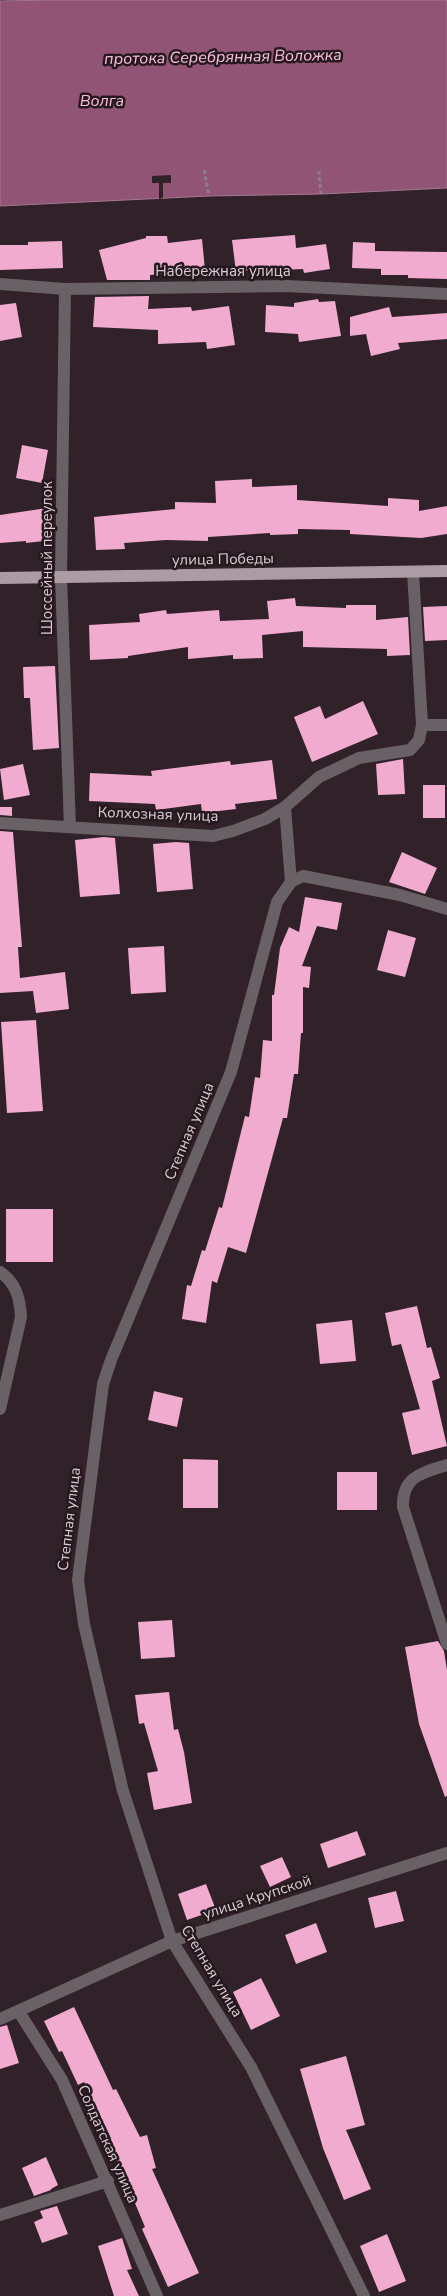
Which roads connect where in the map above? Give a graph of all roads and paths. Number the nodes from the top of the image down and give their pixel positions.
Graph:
1 (204, 170) dead end
2 (318, 171) dead end
3 (321, 194) dead end
4 (208, 196) dead end
5 (0, 284) edge
6 (65, 289) junction
7 (447, 294) edge
8 (447, 571) edge
9 (413, 572) junction
10 (61, 577) junction
11 (0, 578) edge
12 (422, 725) junction
13 (447, 725) edge
14 (285, 808) junction
15 (0, 823) edge
16 (70, 827) junction
17 (291, 882) junction
18 (447, 909) edge
19 (0, 1272) edge
20 (0, 1409) edge
21 (447, 1465) edge
22 (447, 1644) edge
23 (447, 1853) edge
24 (172, 1941) junction
25 (19, 2012) junction
26 (0, 2019) edge
27 (108, 2181) junction
28 (0, 2215) edge
29 (157, 2296) edge
30 (364, 2296) edge

1 - 4 path
2 - 3 path
5 - 6 street, Набережная улица
6 - 7 street, Набережная улица
6 - 10 street, Шоссейный переулок
8 - 9 main road, улица Победы
9 - 10 main road, улица Победы
9 - 12 street, Колхозная улица
10 - 11 main road, улица Победы
10 - 16 street, Шоссейный переулок
12 - 13 street
12 - 14 street, Колхозная улица
14 - 16 street, Колхозная улица
14 - 17 street
15 - 16 street, Колхозная улица
17 - 18 street
17 - 24 street, Степная улица
19 - 20 street
21 - 22 street
23 - 24 street, улица Крупской
24 - 25 street, улица Крупской
24 - 30 street, Степная улица
25 - 26 street, улица Крупской
25 - 27 street, Солдатская улица
27 - 28 street
27 - 29 street, Солдатская улица

